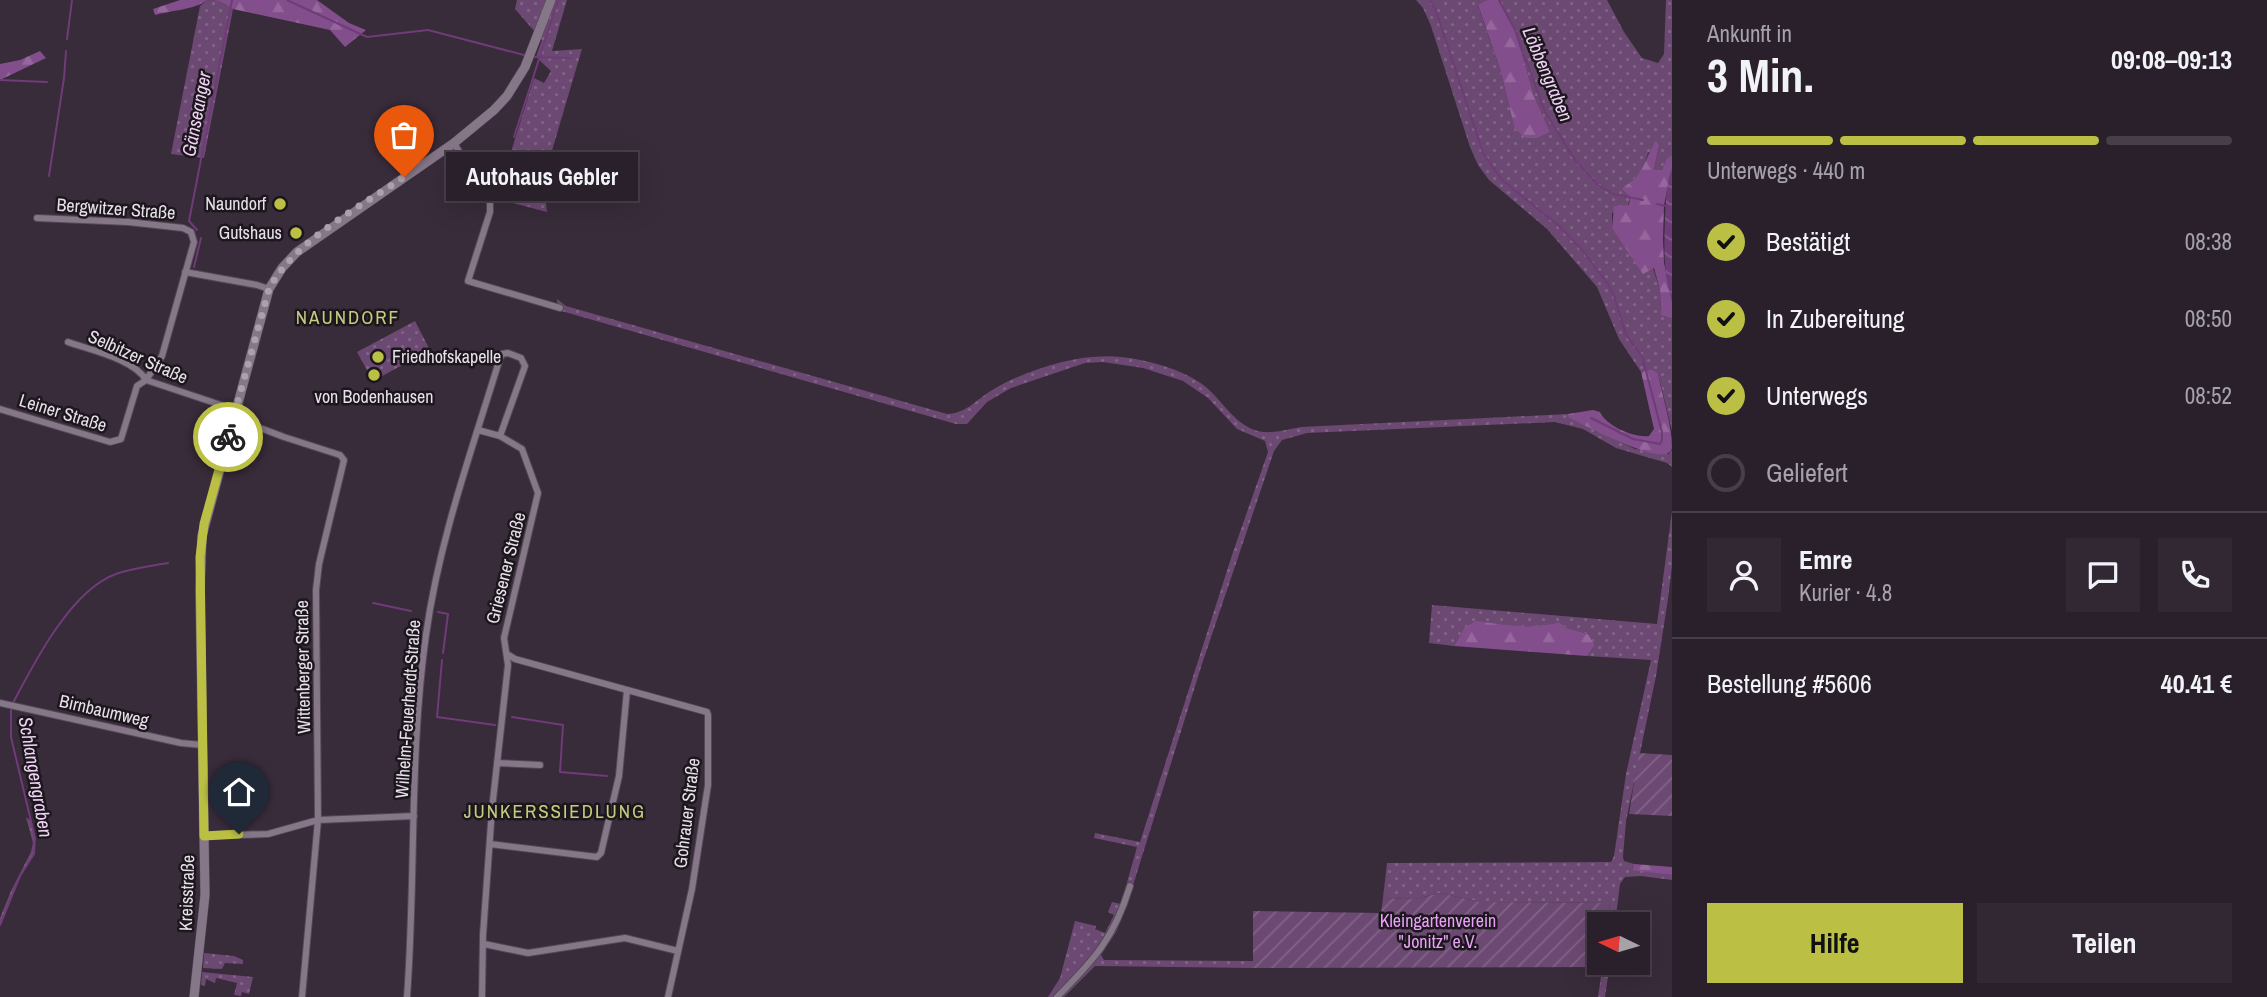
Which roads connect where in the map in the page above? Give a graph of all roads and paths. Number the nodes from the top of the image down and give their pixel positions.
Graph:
1 (551, 0) edge
2 (454, 143) junction
3 (37, 218) dead end
4 (185, 272) junction
5 (269, 289) junction
6 (560, 308) dead end
7 (68, 342) dead end
8 (146, 380) junction
9 (0, 409) edge
10 (234, 415) junction
11 (478, 430) junction
12 (500, 436) junction
13 (507, 654) junction
14 (626, 690) junction
15 (0, 703) edge
16 (202, 746) junction
17 (497, 763) junction
18 (540, 765) dead end
19 (414, 816) junction
20 (318, 820) junction
21 (204, 836) junction
22 (490, 844) junction
23 (1130, 886) dead end
24 (484, 944) junction
25 (678, 951) junction
26 (194, 997) edge
27 (302, 997) edge
28 (407, 997) edge
29 (482, 997) edge
30 (668, 997) edge
31 (1057, 997) edge

1 - 2 main road, Kreisstraße
2 - 5 main road, Kreisstraße
2 - 6 street
3 - 4 street, Bergwitzer Straße
4 - 5 street
4 - 8 street
5 - 10 main road, Kreisstraße
7 - 8 street, Selbitzer Straße
8 - 9 street, Leiner Straße
8 - 10 street, Selbitzer Straße
10 - 16 main road, Kreisstraße
10 - 20 street, Wittenberger Straße
11 - 12 street
11 - 12 street, Wilhelm-Feuerherdt-Straße
11 - 19 street, Wilhelm-Feuerherdt-Straße
12 - 13 street, Griesener Straße
13 - 14 street, Gohrauer Straße
13 - 17 street, Griesener Straße
14 - 22 street
14 - 25 street, Gohrauer Straße
15 - 16 street, Birnbaumweg
16 - 21 main road, Kreisstraße
17 - 18 street
17 - 22 street, Griesener Straße
19 - 20 street
19 - 28 street, Wilhelm-Feuerherdt-Straße
20 - 21 street
20 - 27 street, Wittenberger Straße
21 - 26 main road, Kreisstraße
22 - 24 street, Griesener Straße
23 - 31 street
24 - 25 street
24 - 29 street, Griesener Straße
25 - 30 street, Gohrauer Straße

